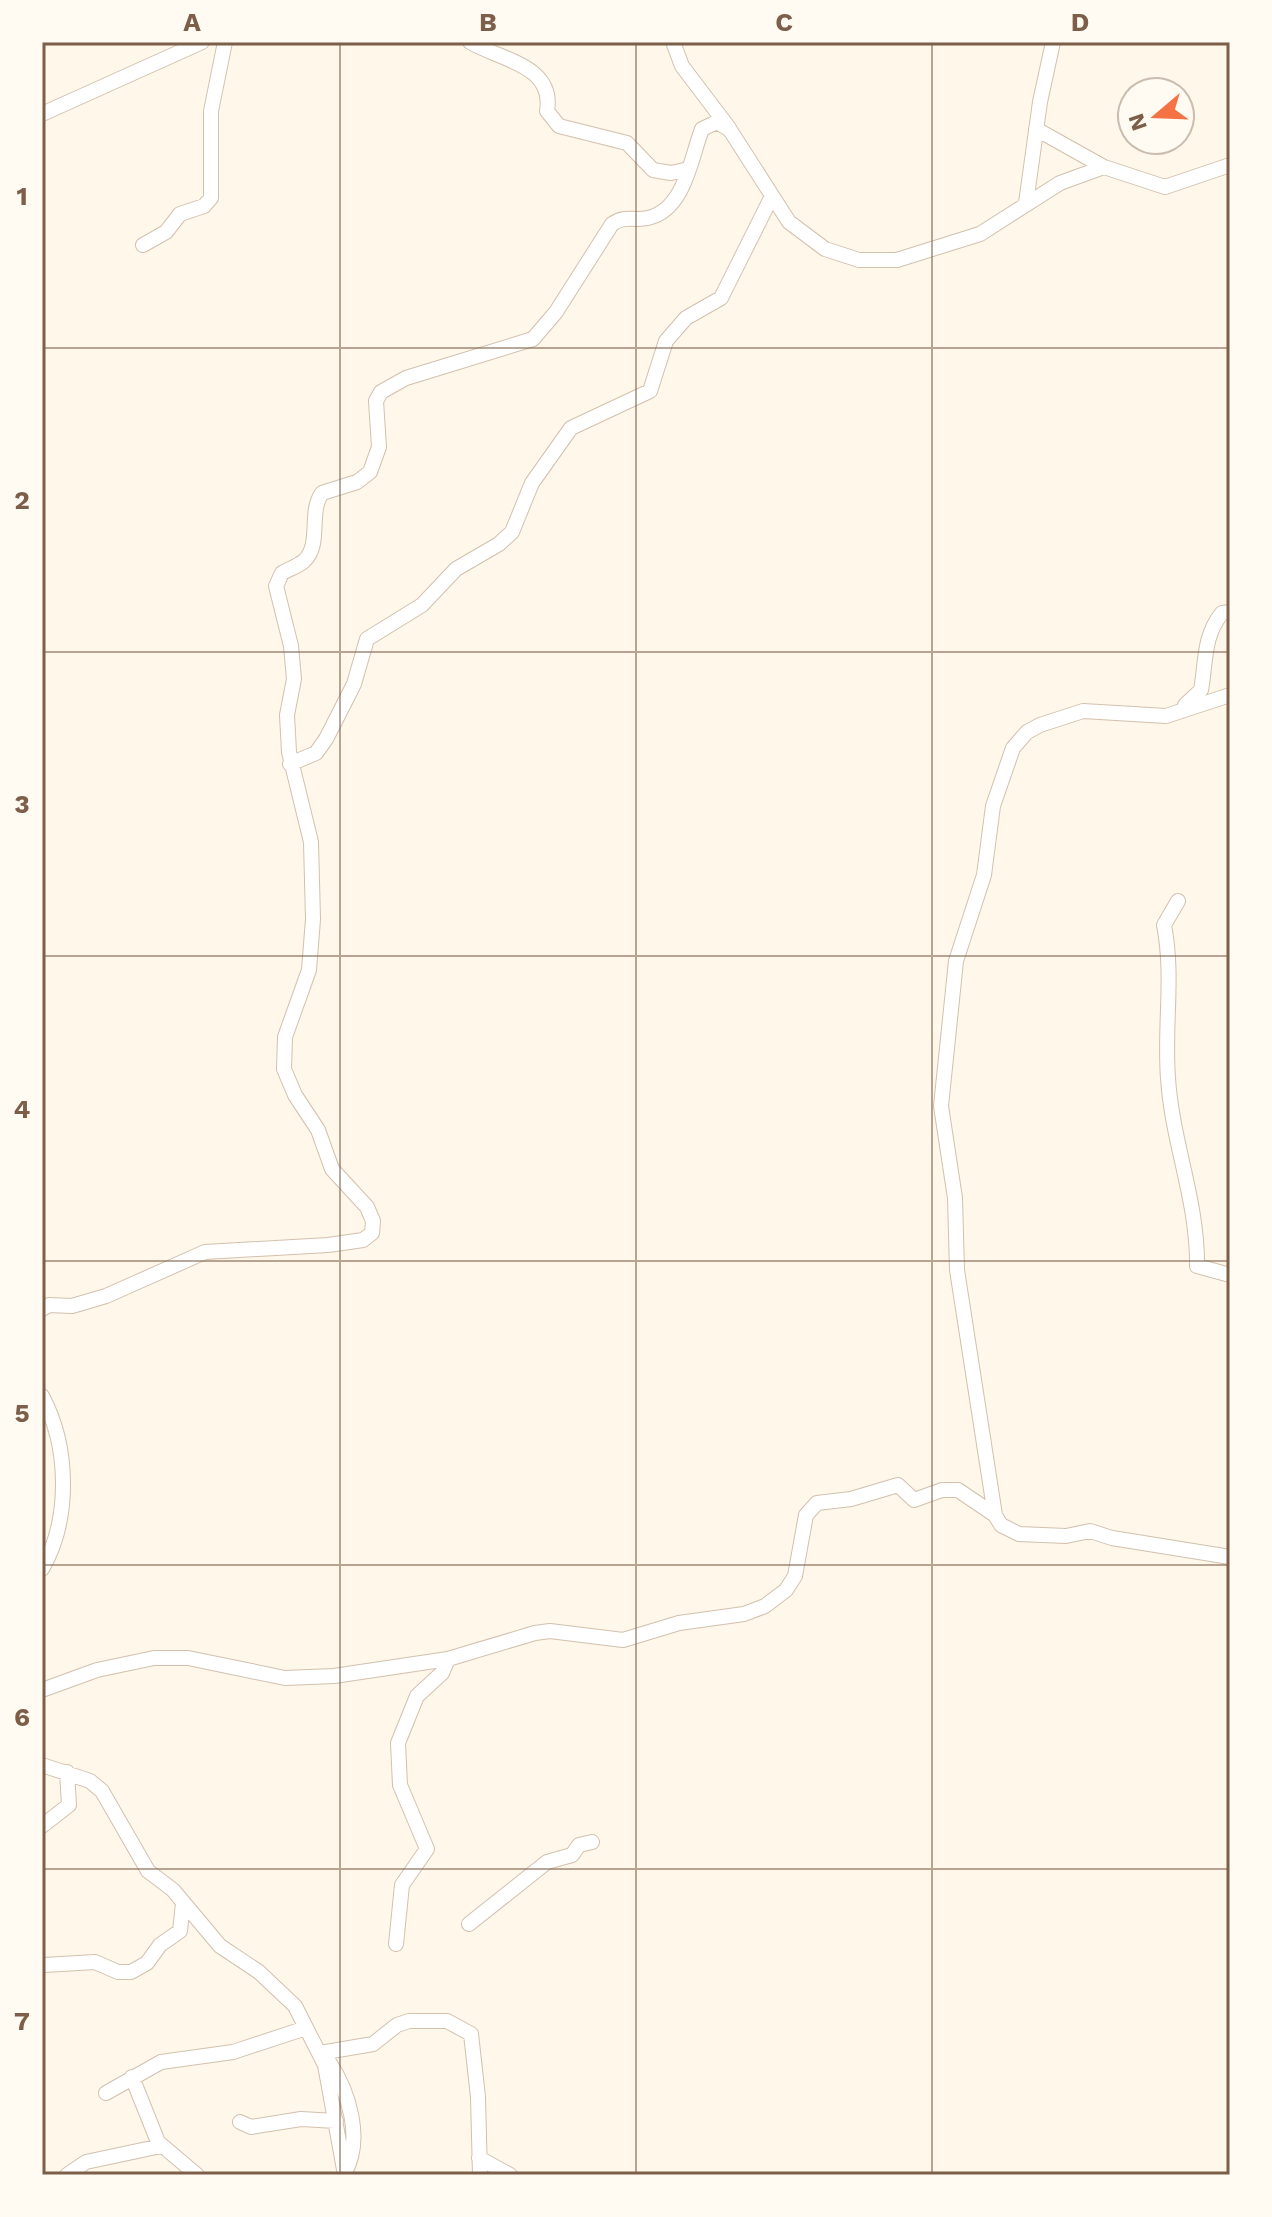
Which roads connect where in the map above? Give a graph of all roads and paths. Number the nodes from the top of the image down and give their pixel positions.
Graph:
1 (202, 42) edge
2 (225, 42) edge
3 (470, 42) edge
4 (1053, 42) edge
5 (674, 43) edge
6 (42, 114) edge
7 (1036, 129) junction
8 (730, 130) junction
9 (1230, 165) edge
10 (1104, 167) junction
11 (689, 169) junction
12 (771, 198) junction
13 (1026, 203) junction
14 (143, 245) dead end
15 (1230, 612) edge
16 (1230, 695) edge
17 (1180, 711) junction
18 (290, 764) junction
19 (1178, 901) dead end
20 (1230, 1275) edge
21 (42, 1309) edge
22 (42, 1396) edge
23 (995, 1515) junction
24 (1230, 1557) edge
25 (42, 1569) edge
26 (448, 1659) junction
27 (42, 1690) edge
28 (42, 1765) edge
29 (67, 1772) junction
30 (42, 1826) edge
31 (592, 1842) dead end
32 (183, 1903) junction
33 (469, 1924) dead end
34 (182, 1927) junction
35 (210, 1936) junction
36 (396, 1944) dead end
37 (44, 1965) dead end
38 (306, 2028) junction
39 (320, 2053) junction
40 (132, 2077) junction
41 (106, 2093) dead end
42 (336, 2121) junction
43 (240, 2122) dead end
44 (161, 2146) junction
45 (479, 2158) junction
46 (67, 2175) edge
47 (197, 2175) edge
48 (344, 2175) edge
49 (480, 2175) edge
50 (510, 2175) edge

1 - 6 street
2 - 14 street
3 - 11 street
4 - 7 street
5 - 8 street
7 - 10 street
7 - 13 street
8 - 11 street
8 - 12 street
9 - 10 street
10 - 13 street
11 - 18 street
12 - 13 street
12 - 18 street
15 - 17 street
16 - 17 street
17 - 23 street
18 - 21 street
19 - 20 street
22 - 25 street
23 - 24 street
23 - 26 street
26 - 27 street
26 - 36 street
28 - 29 street
29 - 30 street
29 - 32 street
31 - 33 street
32 - 34 street
32 - 35 street
34 - 35 street
34 - 37 street
35 - 38 street
38 - 39 street
38 - 40 street
39 - 42 street
39 - 45 street
39 - 48 street
40 - 41 street
40 - 44 street
42 - 43 street
42 - 48 street
44 - 46 street
44 - 47 street
45 - 49 street
45 - 50 street

